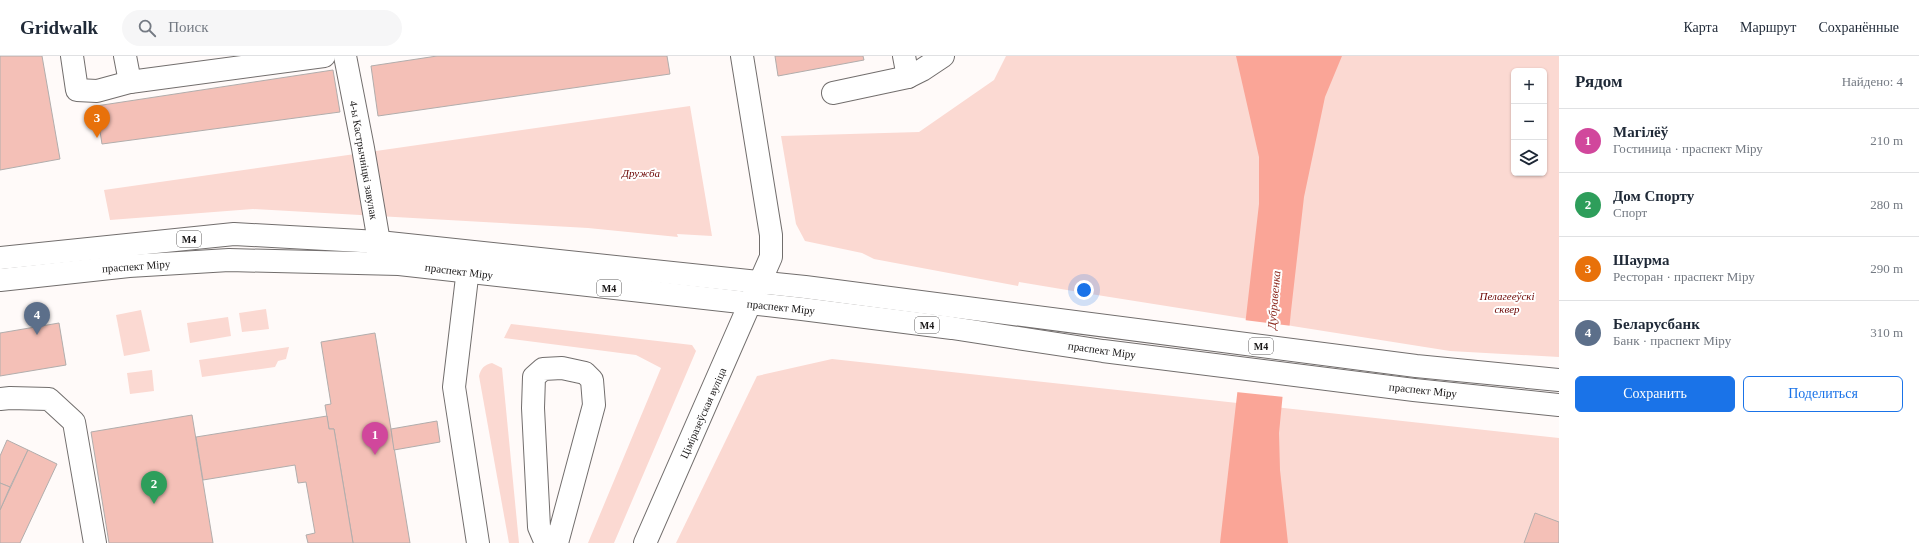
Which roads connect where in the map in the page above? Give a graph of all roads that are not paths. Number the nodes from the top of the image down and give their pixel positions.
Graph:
1 (72, 56) edge
2 (125, 56) edge
3 (324, 56) edge
4 (345, 56) edge
5 (742, 56) edge
6 (904, 56) edge
7 (943, 56) edge
8 (908, 77) junction
9 (130, 82) junction
10 (833, 94) dead end
11 (379, 242) junction
12 (470, 251) junction
13 (0, 258) edge
14 (376, 264) junction
15 (467, 272) junction
16 (0, 280) edge
17 (760, 282) junction
18 (750, 304) junction
19 (1559, 380) edge
20 (0, 399) edge
21 (1559, 405) edge
22 (95, 543) edge
23 (478, 543) edge
24 (548, 543) edge
25 (557, 543) edge
26 (645, 543) edge

1 - 9 main road
2 - 9 main road
3 - 9 main road
4 - 11 main road, 4-ы Кастрычніцкі завулак
5 - 17 main road, Ціміразеўская вуліца
6 - 8 main road
7 - 8 main road
8 - 10 main road
11 - 12 main road, праспект Міру / М4
11 - 13 main road, праспект Міру / М4
11 - 14 main road, 4-ы Кастрычніцкі завулак
12 - 15 main road
12 - 17 main road, праспект Міру / М4
14 - 15 main road, праспект Міру / М4
14 - 16 main road, праспект Міру / М4
15 - 18 main road, праспект Міру / М4
15 - 23 main road
17 - 18 main road, Ціміразеўская вуліца
17 - 19 main road, праспект Міру / М4
18 - 21 main road, праспект Міру / М4
18 - 26 main road, Ціміразеўская вуліца
20 - 22 main road
24 - 25 main road

